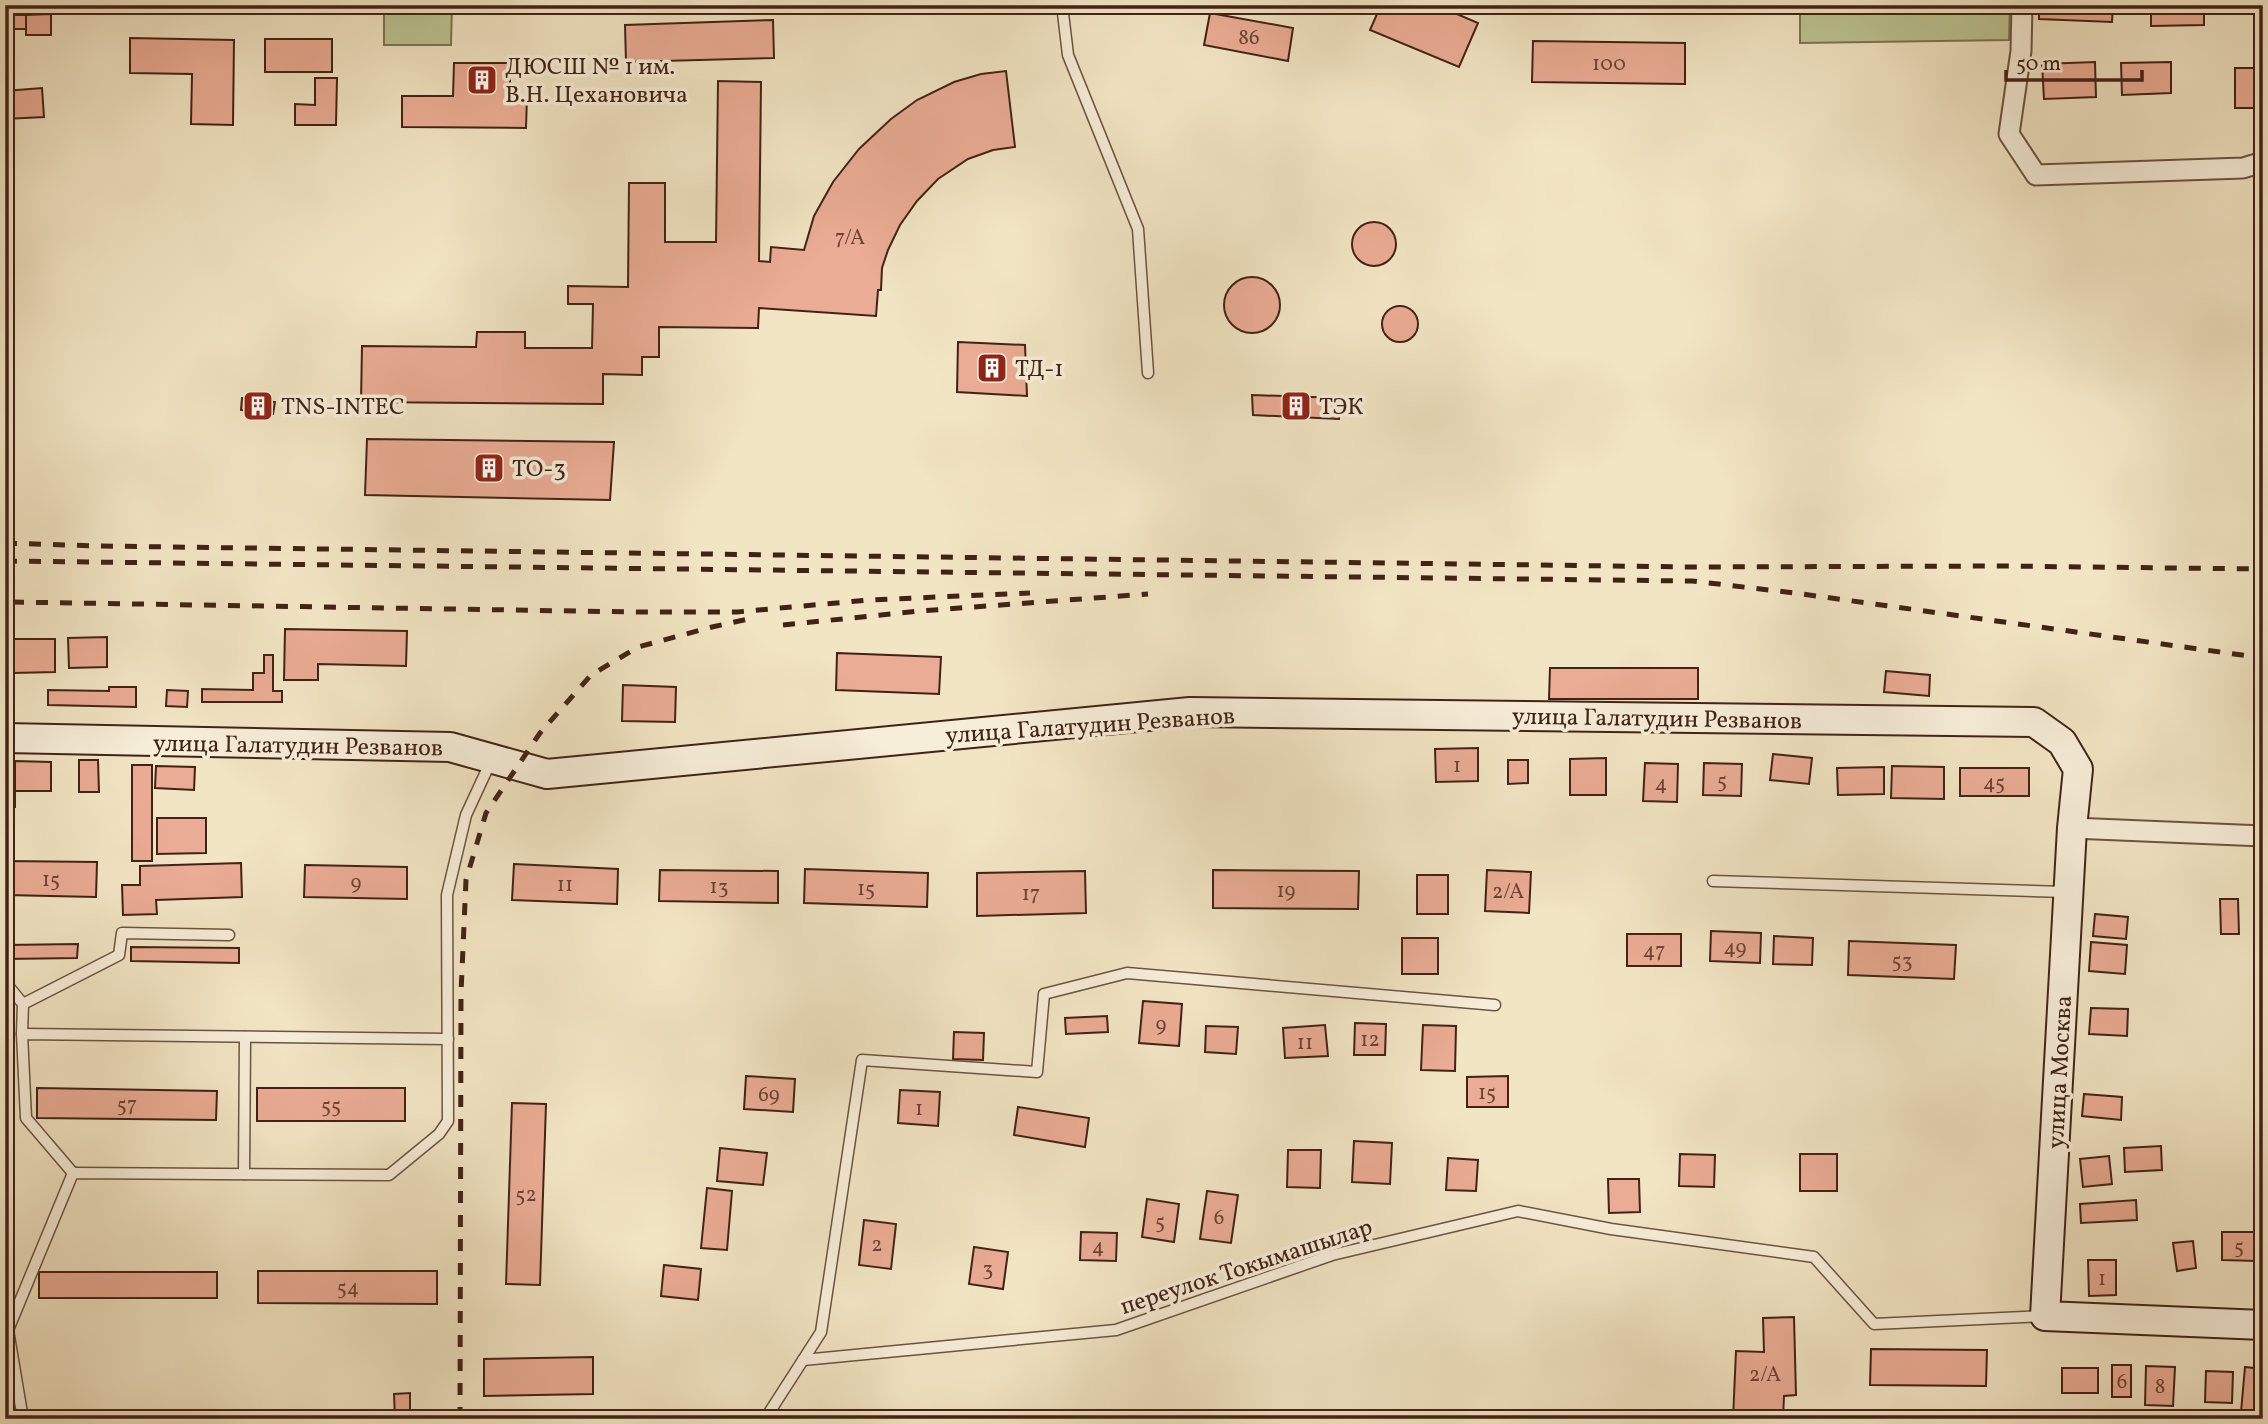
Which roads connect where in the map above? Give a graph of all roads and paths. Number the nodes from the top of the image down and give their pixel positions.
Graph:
1 (1062, 5) edge
2 (2022, 5) edge
3 (2263, 162) edge
4 (1148, 373) dead end
5 (5, 738) edge
6 (492, 758) junction
7 (2073, 828) junction
8 (2263, 836) edge
9 (1713, 881) dead end
10 (2069, 892) junction
11 (229, 935) dead end
12 (5, 982) edge
13 (23, 1004) junction
14 (1495, 1005) dead end
15 (22, 1034) junction
16 (245, 1037) junction
17 (448, 1039) junction
18 (73, 1173) junction
19 (244, 1174) junction
20 (2045, 1316) junction
21 (2263, 1325) edge
22 (803, 1360) junction
23 (23, 1419) edge
24 (765, 1419) edge

1 - 4 lane
2 - 3 street
5 - 6 street, улица Галатудин Резванов
6 - 7 street, улица Галатудин Резванов
6 - 17 lane
7 - 8 street
7 - 10 street, улица Москва
9 - 10 lane
10 - 20 street, улица Москва
11 - 13 lane
12 - 13 lane
13 - 15 lane
14 - 22 lane
15 - 16 lane
15 - 18 lane
16 - 17 lane
16 - 19 lane
17 - 19 lane
18 - 19 lane
18 - 23 lane
20 - 21 street
20 - 22 lane, переулок Токымашылар
22 - 24 lane

